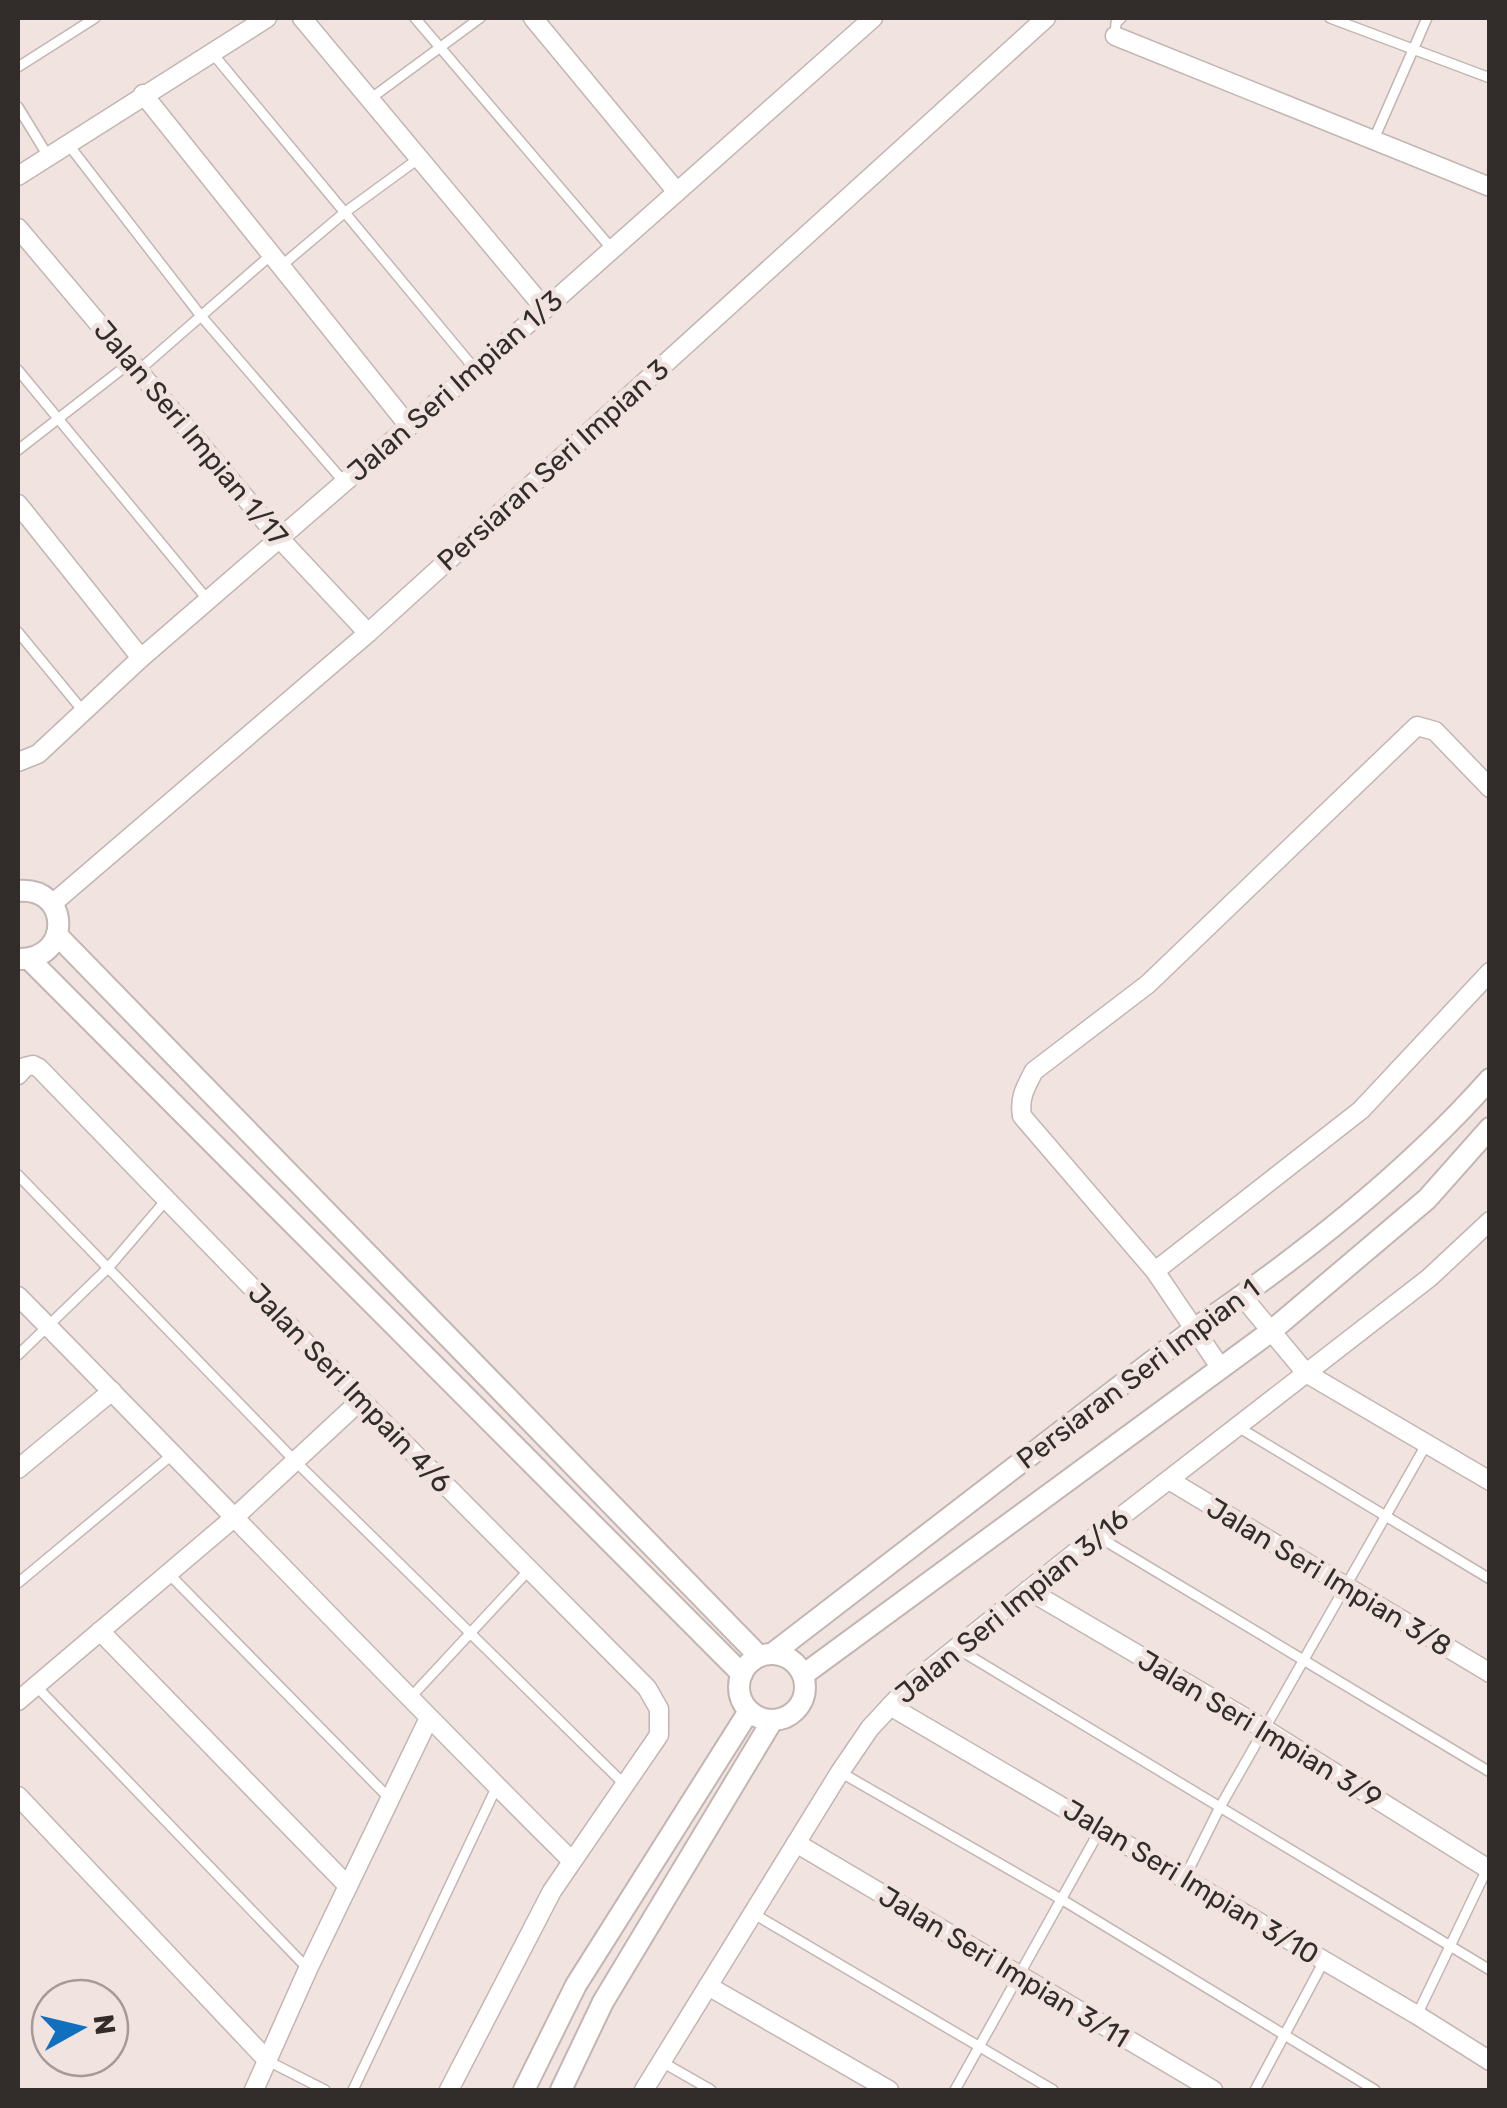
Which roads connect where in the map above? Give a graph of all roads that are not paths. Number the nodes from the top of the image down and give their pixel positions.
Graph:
1 (96, 18) edge
2 (267, 18) edge
3 (302, 18) edge
4 (414, 18) edge
5 (480, 18) edge
6 (533, 18) edge
7 (874, 18) edge
8 (1046, 18) edge
9 (1121, 18) edge
10 (1330, 18) edge
11 (1427, 18) edge
12 (1115, 36) joint
13 (439, 48) junction
14 (1412, 50) junction
15 (212, 52) junction
16 (18, 67) edge
17 (1490, 78) edge
18 (144, 94) junction
19 (369, 100) junction
20 (18, 108) edge
21 (1372, 142) junction
22 (68, 144) junction
23 (48, 156) junction
24 (418, 159) junction
25 (18, 176) edge
26 (1490, 187) edge
27 (676, 192) junction
28 (344, 213) junction
29 (18, 228) edge
30 (612, 249) junction
31 (275, 261) junction
32 (544, 309) junction
33 (201, 316) junction
34 (134, 366) junction
35 (474, 368) junction
36 (18, 370) edge
37 (56, 418) junction
38 (408, 425) junction
39 (18, 450) edge
40 (344, 482) junction
41 (21, 516) edge
42 (280, 538) junction
43 (208, 600) junction
44 (18, 632) edge
45 (368, 633) junction
46 (141, 658) junction
47 (84, 711) junction
48 (18, 762) edge
49 (1490, 788) edge
50 (19, 889) edge
51 (52, 904) junction
52 (58, 935) junction
53 (23, 958) edge
54 (1490, 972) edge
55 (18, 1075) edge
56 (1490, 1079) edge
57 (1490, 1128) edge
58 (18, 1175) edge
59 (167, 1200) junction
60 (1490, 1221) edge
61 (108, 1268) junction
62 (1155, 1270) junction
63 (18, 1296) edge
64 (1242, 1296) junction
65 (49, 1328) junction
66 (1193, 1330) junction
67 (1270, 1332) junction
68 (18, 1355) edge
69 (1220, 1367) junction
70 (1306, 1374) junction
71 (112, 1392) junction
72 (361, 1400) junction
73 (1238, 1426) junction
74 (1428, 1442) junction
75 (174, 1453) junction
76 (296, 1462) junction
77 (18, 1469) edge
78 (1169, 1480) junction
79 (1490, 1481) edge
80 (1384, 1515) junction
81 (236, 1516) junction
82 (1096, 1536) junction
83 (529, 1570) junction
84 (168, 1574) junction
85 (1490, 1579) edge
86 (18, 1583) edge
87 (1344, 1587) junction
88 (1028, 1590) junction
89 (100, 1631) junction
90 (471, 1636) junction
91 (956, 1647) junction
92 (766, 1655) junction
93 (1304, 1659) junction
94 (1490, 1673) edge
95 (742, 1674) junction
96 (803, 1675) junction
97 (24, 1692) edge
98 (410, 1698) junction
99 (890, 1706) junction
100 (749, 1711) junction
101 (429, 1718) junction
102 (772, 1721) junction
103 (1266, 1730) junction
104 (840, 1772) junction
105 (1490, 1772) edge
106 (497, 1786) junction
107 (626, 1786) junction
108 (18, 1796) edge
109 (390, 1799) junction
110 (1220, 1807) junction
111 (1100, 1828) junction
112 (796, 1843) junction
113 (571, 1860) junction
114 (1489, 1868) edge
115 (1184, 1879) junction
116 (348, 1886) junction
117 (1061, 1899) junction
118 (753, 1913) junction
119 (1450, 1946) junction
120 (1324, 1960) junction
121 (308, 1969) junction
122 (1490, 1970) edge
123 (1020, 1978) junction
124 (708, 1986) junction
125 (1417, 2015) junction
126 (1286, 2036) junction
127 (980, 2046) junction
128 (660, 2060) junction
129 (268, 2061) junction
130 (1490, 2062) edge
131 (254, 2090) edge
132 (325, 2090) edge
133 (353, 2090) edge
134 (449, 2090) edge
135 (524, 2090) edge
136 (561, 2090) edge
137 (644, 2090) edge
138 (711, 2090) edge
139 (889, 2090) edge
140 (955, 2090) edge
141 (1053, 2090) edge
142 (1213, 2090) edge
143 (1255, 2090) edge
144 (1375, 2090) edge

1 - 16 lane
2 - 15 street
3 - 19 street
4 - 13 lane
5 - 13 lane
6 - 27 street
7 - 27 street, Jalan Seri Impian 1/3
8 - 45 street, Persiaran Seri Impian 3
9 - 12 lane
10 - 14 lane
11 - 14 lane
12 - 21 street
13 - 19 lane
13 - 30 lane
14 - 17 lane
14 - 21 lane
15 - 18 street
15 - 28 lane
18 - 22 street
18 - 31 street
19 - 24 street
20 - 23 lane
21 - 26 street
22 - 23 street
22 - 33 lane
23 - 25 street
24 - 28 lane
24 - 32 street
27 - 30 street, Jalan Seri Impian 1/3
28 - 31 lane
28 - 35 lane
29 - 34 street, Jalan Seri Impian 1/17
30 - 32 street, Jalan Seri Impian 1/3
31 - 33 lane
31 - 38 street
32 - 35 street, Jalan Seri Impian 1/3
33 - 34 lane
33 - 40 lane
34 - 37 lane
34 - 42 street, Jalan Seri Impian 1/17
35 - 38 street, Jalan Seri Impian 1/3
36 - 37 lane
37 - 39 lane
37 - 43 lane
38 - 40 street, Jalan Seri Impian 1/3
40 - 42 street, Jalan Seri Impian 1/3
41 - 46 street
42 - 43 street, Jalan Seri Impian 1/3
42 - 45 street, Jalan Seri Impian 1/17
43 - 46 street, Jalan Seri Impian 1/3
44 - 47 lane
45 - 51 street, Persiaran Seri Impian 3
46 - 47 street, Jalan Seri Impian 1/3
47 - 48 street, Jalan Seri Impian 1/3
49 - 62 street
50 - 51 street
51 - 52 street
52 - 53 street
52 - 92 street
53 - 95 street
54 - 62 street
55 - 59 street, Jalan Seri Impain 4/6
56 - 64 street, Persiaran Seri Impian 1
57 - 67 street, Persiaran Seri Impian 1
58 - 61 lane
59 - 61 lane
59 - 72 street, Jalan Seri Impain 4/6
60 - 70 street, Jalan Seri Impian 3/16
61 - 65 lane
61 - 76 lane
62 - 66 street
63 - 65 street
64 - 66 street, Persiaran Seri Impian 1
64 - 67 street
65 - 68 lane
65 - 71 street
66 - 69 street
66 - 92 street, Persiaran Seri Impian 1
67 - 69 street, Persiaran Seri Impian 1
67 - 70 street
69 - 96 street, Persiaran Seri Impian 1
70 - 73 street, Jalan Seri Impian 3/16
70 - 74 street
71 - 75 street
71 - 77 street
72 - 76 street
72 - 83 street, Jalan Seri Impain 4/6
73 - 78 street, Jalan Seri Impian 3/16
73 - 80 lane
74 - 79 street
74 - 80 lane
75 - 81 street
75 - 86 lane
76 - 81 street
76 - 90 lane
78 - 82 street, Jalan Seri Impian 3/16
78 - 87 street, Jalan Seri Impian 3/8
80 - 85 lane
80 - 87 lane
81 - 84 street
81 - 98 street
82 - 88 street, Jalan Seri Impian 3/16
82 - 93 lane
83 - 90 lane
83 - 107 street, Jalan Seri Impain 4/6
84 - 89 street
84 - 109 lane
87 - 93 lane
87 - 94 street, Jalan Seri Impian 3/8
88 - 91 street, Jalan Seri Impian 3/16
88 - 103 street, Jalan Seri Impian 3/9
89 - 97 street
89 - 116 street
90 - 98 lane
90 - 107 lane
91 - 99 street, Jalan Seri Impian 3/16
91 - 110 lane
92 - 95 street
92 - 96 street
93 - 103 lane
93 - 105 lane
95 - 100 street
96 - 102 street
97 - 121 lane
98 - 101 street
99 - 104 street, Jalan Seri Impian 3/16
99 - 111 street, Jalan Seri Impian 3/10
100 - 102 street
100 - 135 street
101 - 106 street
101 - 109 street
102 - 136 street
103 - 110 lane
103 - 114 street, Jalan Seri Impian 3/9
104 - 112 street, Jalan Seri Impian 3/16
104 - 117 lane
106 - 113 street
106 - 133 lane
107 - 113 street
108 - 129 street
109 - 116 street
110 - 115 lane
110 - 119 lane
111 - 115 street, Jalan Seri Impian 3/10
111 - 117 lane
112 - 118 street, Jalan Seri Impian 3/16
112 - 123 street, Jalan Seri Impian 3/11
113 - 134 street
114 - 119 lane
115 - 120 street, Jalan Seri Impian 3/10
116 - 121 street
117 - 123 lane
117 - 126 lane
118 - 124 street, Jalan Seri Impian 3/16
118 - 127 lane
119 - 122 lane
119 - 125 lane
120 - 125 street, Jalan Seri Impian 3/10
120 - 126 lane
121 - 129 street
123 - 127 lane
123 - 142 street, Jalan Seri Impian 3/11
124 - 128 street, Jalan Seri Impian 3/16
124 - 139 street
125 - 130 street, Jalan Seri Impian 3/10
126 - 143 lane
126 - 144 lane
127 - 140 lane
127 - 141 lane
128 - 137 street, Jalan Seri Impian 3/16
128 - 138 lane
129 - 131 street
129 - 132 lane

